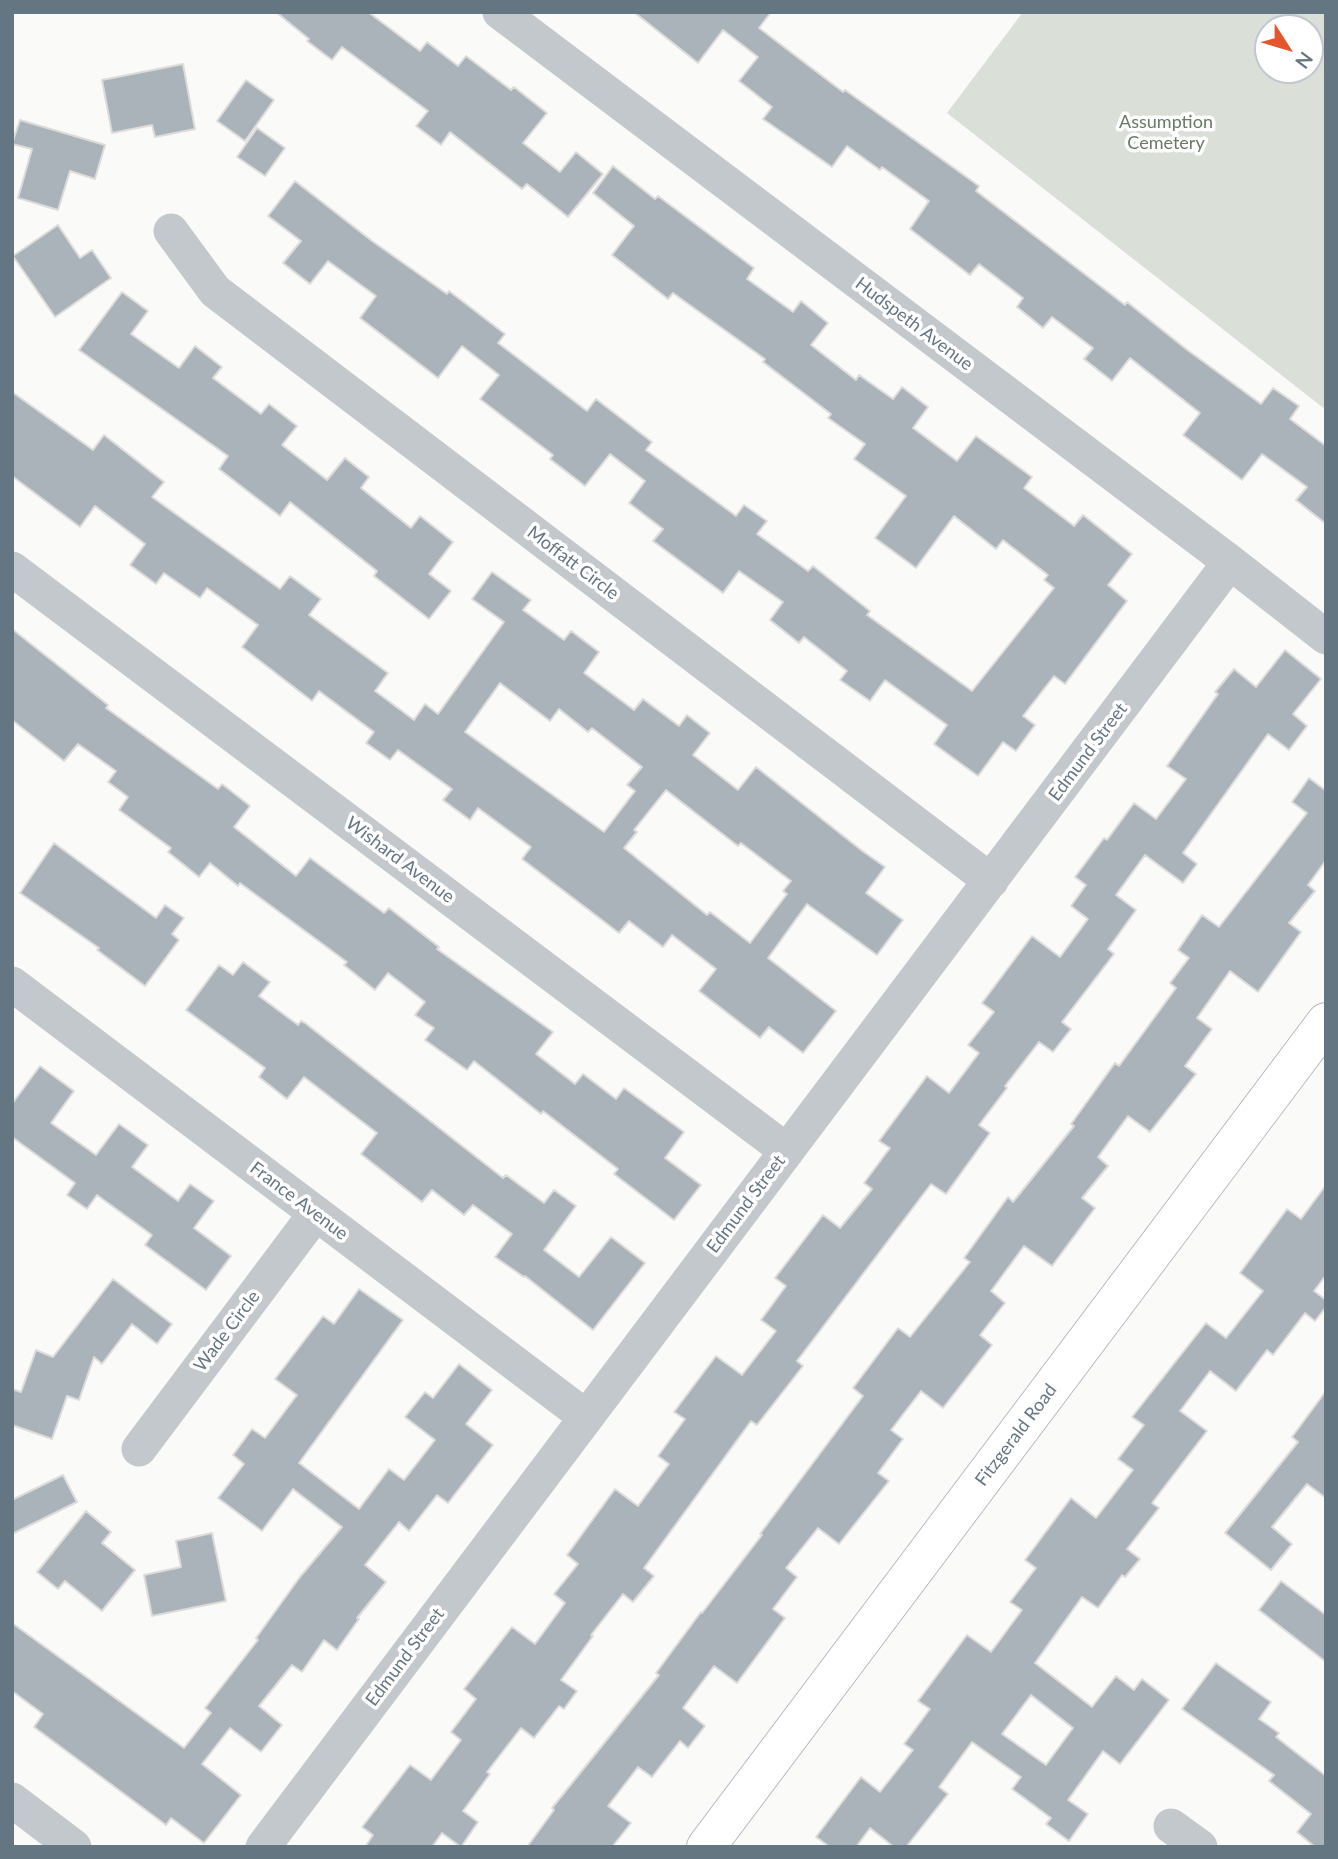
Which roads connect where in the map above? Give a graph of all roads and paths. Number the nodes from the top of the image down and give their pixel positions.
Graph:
1 (500, 12) edge
2 (171, 231) dead end
3 (1230, 562) junction
4 (12, 569) edge
5 (1326, 637) edge
6 (990, 881) junction
7 (12, 984) edge
8 (1326, 1022) edge
9 (787, 1151) junction
10 (316, 1213) junction
11 (586, 1417) junction
12 (139, 1449) dead end
13 (12, 1800) edge
14 (1171, 1826) dead end
15 (75, 1847) edge
16 (263, 1847) edge
17 (706, 1847) edge
18 (1199, 1847) edge

1 - 3 street, Hudspeth Avenue
2 - 6 street, Moffatt Circle
3 - 5 street, Hudspeth Avenue
3 - 6 street, Edmund Street
4 - 9 street, Wishard Avenue
6 - 9 street, Edmund Street
7 - 10 street, France Avenue
8 - 17 main road, Fitzgerald Road
9 - 11 street, Edmund Street
10 - 11 street, France Avenue
10 - 12 street, Wade Circle
11 - 16 street, Edmund Street
13 - 15 street
14 - 18 street

